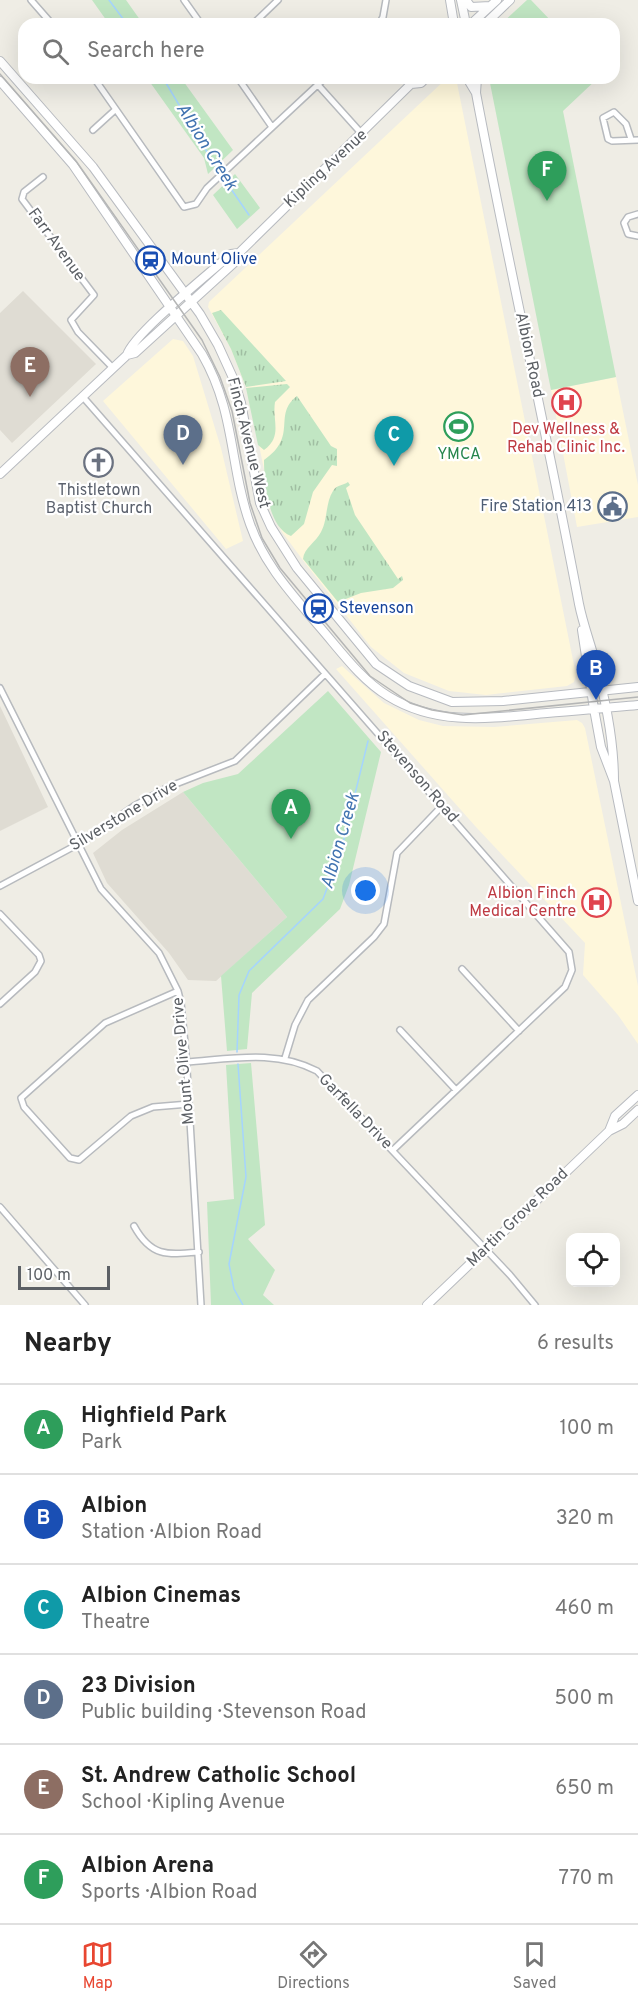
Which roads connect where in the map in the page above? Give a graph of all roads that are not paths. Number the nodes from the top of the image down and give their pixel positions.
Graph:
1 (31, 0) edge
2 (184, 0) edge
3 (278, 0) edge
4 (386, 0) edge
5 (450, 0) edge
6 (461, 0) edge
7 (466, 0) edge
8 (497, 0) edge
9 (510, 0) edge
10 (490, 6) junction
11 (47, 18) edge
12 (197, 18) edge
13 (259, 18) edge
14 (382, 18) edge
15 (453, 18) edge
16 (465, 18) edge
17 (477, 18) edge
18 (491, 18) edge
19 (0, 61) edge
20 (0, 81) edge
21 (18, 82) edge
22 (20, 84) edge
23 (98, 84) edge
24 (242, 84) edge
25 (409, 84) edge
26 (470, 84) edge
27 (477, 84) edge
28 (318, 85) joint
29 (476, 93) junction
30 (115, 110) junction
31 (272, 127) junction
32 (93, 130) dead end
33 (362, 134) junction
34 (631, 139) junction
35 (638, 140) edge
36 (44, 177) dead end
37 (638, 214) edge
38 (638, 236) edge
39 (239, 254) junction
40 (187, 294) junction
41 (193, 303) junction
42 (172, 308) junction
43 (178, 317) junction
44 (127, 355) junction
45 (113, 368) junction
46 (83, 397) junction
47 (0, 474) edge
48 (581, 616) junction
49 (325, 674) junction
50 (638, 687) edge
51 (0, 688) edge
52 (602, 690) junction
53 (590, 691) junction
54 (638, 705) edge
55 (607, 709) junction
56 (594, 710) junction
57 (614, 781) junction
58 (442, 806) junction
59 (78, 844) junction
60 (0, 886) edge
61 (638, 901) edge
62 (0, 914) edge
63 (462, 969) dead end
64 (177, 991) junction
65 (0, 1004) edge
66 (400, 1030) dead end
67 (519, 1031) junction
68 (285, 1058) junction
69 (186, 1062) junction
70 (456, 1090) junction
71 (638, 1095) edge
72 (189, 1104) junction
73 (637, 1112) edge
74 (609, 1131) junction
75 (393, 1150) junction
76 (0, 1207) edge
77 (134, 1226) dead end
78 (485, 1248) junction
79 (199, 1252) junction
80 (85, 1305) edge
81 (201, 1305) edge
82 (427, 1305) edge
83 (535, 1305) edge

1 - 11 street
2 - 12 street
3 - 13 street
4 - 14 street
5 - 15 main road
6 - 16 main road
7 - 10 main road
8 - 10 main road
9 - 18 main road
10 - 17 main road
19 - 21 main road, Finch Avenue West
20 - 42 main road, Finch Avenue West
22 - 40 main road, Finch Avenue West
23 - 30 street
24 - 31 street
25 - 33 main road, Kipling Avenue
26 - 29 main road, Albion Road
27 - 29 main road, Albion Road
28 - 31 street
28 - 33 street
29 - 48 main road, Albion Road
30 - 31 street
30 - 32 street
33 - 39 main road, Kipling Avenue
34 - 34 street
34 - 35 street
36 - 45 street, Farr Avenue
37 - 38 street
39 - 40 main road, Kipling Avenue
39 - 41 main road, Kipling Avenue
40 - 41 main road, Finch Avenue West
40 - 42 main road, Kipling Avenue
41 - 43 main road, Kipling Avenue
41 - 53 main road, Finch Avenue West
42 - 43 main road, Finch Avenue West
42 - 44 main road, Kipling Avenue
43 - 44 main road, Kipling Avenue
43 - 56 main road, Finch Avenue West
44 - 45 main road, Kipling Avenue
45 - 46 main road, Kipling Avenue
46 - 47 main road, Kipling Avenue
46 - 49 street, Stevenson Road
48 - 52 main road, Albion Road
48 - 53 main road, Albion Road
49 - 58 street, Stevenson Road
49 - 59 street, Silverstone Drive
50 - 52 main road, Finch Avenue West
51 - 59 street, Mount Olive Drive
52 - 53 main road, Finch Avenue West
52 - 55 main road, Albion Road
53 - 56 main road, Albion Road
54 - 55 main road, Finch Avenue West
55 - 56 main road, Finch Avenue West
55 - 57 main road, Albion Road
56 - 57 main road, Albion Road
57 - 61 main road, Albion Road
58 - 67 street, Stevenson Road
58 - 68 street
59 - 60 street, Silverstone Drive
59 - 64 street, Mount Olive Drive
62 - 65 street
63 - 67 street
64 - 69 street, Mount Olive Drive
64 - 72 street
66 - 70 street
67 - 70 street, Stevenson Road
68 - 69 street, Garfella Drive
68 - 75 street, Garfella Drive
69 - 72 street, Mount Olive Drive
70 - 75 street, Stevenson Road
71 - 74 main road, Martin Grove Road
72 - 79 street, Mount Olive Drive
73 - 74 main road, Martin Grove Road
74 - 78 main road, Martin Grove Road
75 - 78 street, Garfella Drive
76 - 80 street
77 - 79 street
78 - 82 main road, Martin Grove Road
78 - 83 street, Garfella Drive
79 - 81 street, Mount Olive Drive

